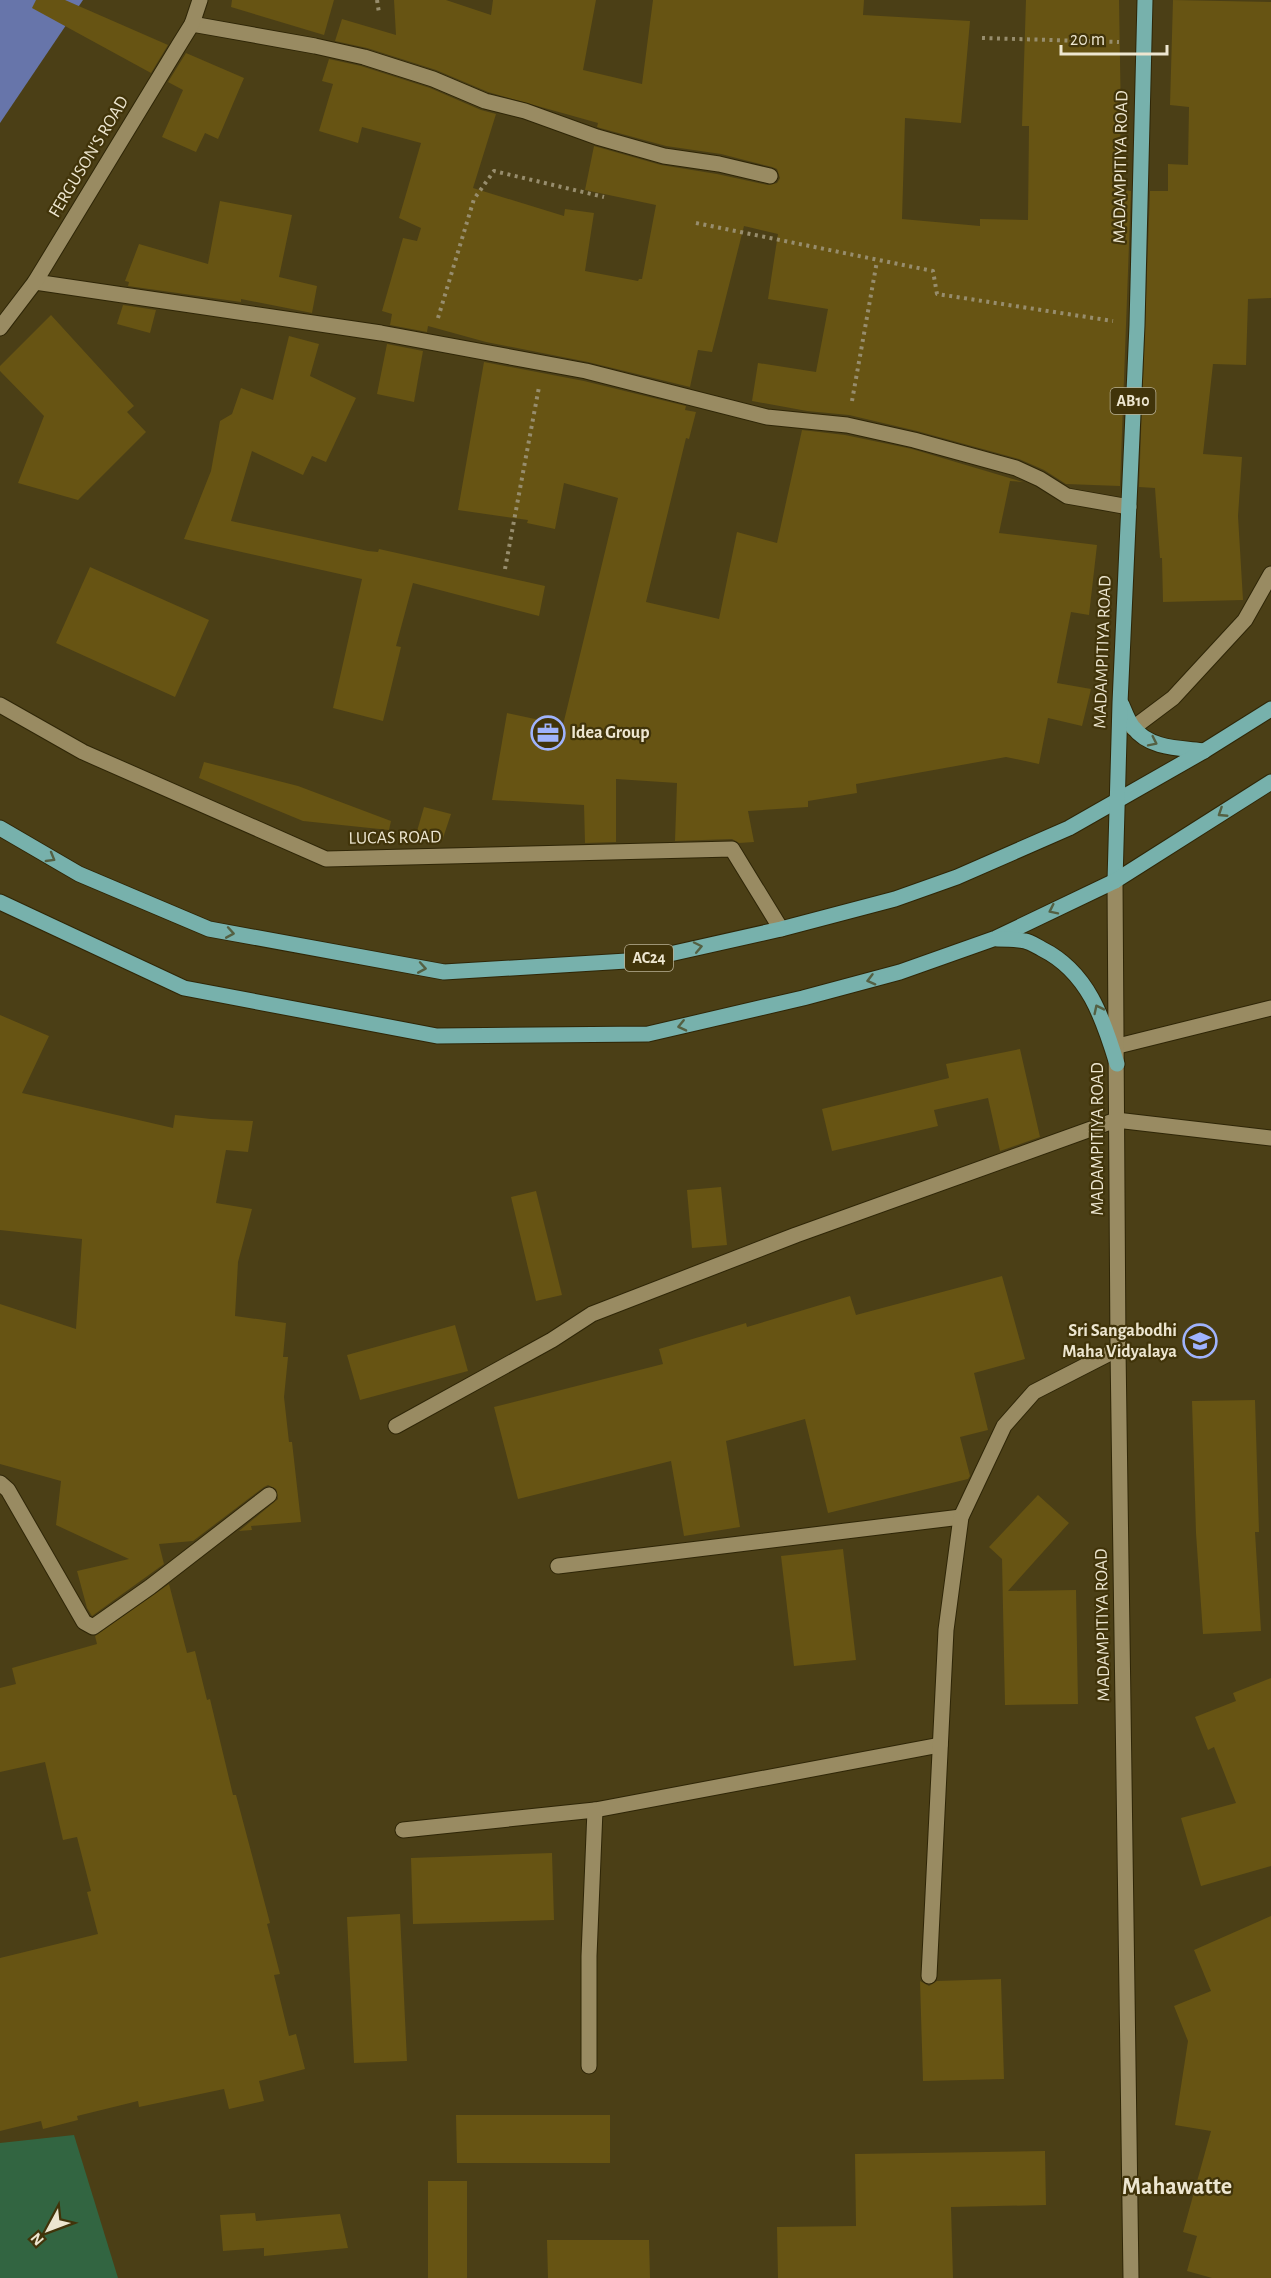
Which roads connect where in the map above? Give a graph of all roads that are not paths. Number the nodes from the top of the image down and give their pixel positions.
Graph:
1 (200, 0) edge
2 (1145, 0) edge
3 (192, 24) junction
4 (770, 176) dead end
5 (35, 282) junction
6 (0, 328) edge
7 (1129, 507) junction
8 (1271, 574) edge
9 (1120, 703) junction
10 (0, 705) edge
11 (1271, 709) edge
12 (1133, 728) junction
13 (1204, 752) junction
14 (1271, 782) edge
15 (1117, 801) junction
16 (0, 828) edge
17 (1115, 881) junction
18 (0, 902) edge
19 (781, 929) junction
20 (996, 939) junction
21 (1271, 1008) edge
22 (1118, 1046) junction
23 (1117, 1065) junction
24 (1116, 1120) junction
25 (1271, 1138) edge
26 (1118, 1349) junction
27 (396, 1426) dead end
28 (0, 1483) edge
29 (269, 1495) dead end
30 (961, 1517) junction
31 (558, 1566) dead end
32 (940, 1745) junction
33 (595, 1810) junction
34 (403, 1830) dead end
35 (930, 1976) dead end
36 (589, 2066) dead end
37 (1131, 2278) edge

1 - 3 street, FERGUSON'S ROAD
2 - 7 main road, MADAMPITIYA ROAD / AB10
3 - 4 street
3 - 5 street, FERGUSON'S ROAD
5 - 6 street, FERGUSON'S ROAD
5 - 7 street
7 - 9 main road, MADAMPITIYA ROAD / AB10
8 - 12 street
9 - 12 main road
9 - 15 main road, MADAMPITIYA ROAD / AB10
10 - 19 street, LUCAS ROAD
11 - 13 main road, AC24
12 -> 13 main road
13 - 15 main road, AC24
14 -> 17 main road
15 - 17 main road, MADAMPITIYA ROAD / AB10
15 - 19 main road, AC24
16 -> 19 main road, AC24
17 -> 20 main road
17 - 22 street, MADAMPITIYA ROAD
20 -> 18 main road
23 -> 20 main road
21 - 22 street
22 - 23 street, MADAMPITIYA ROAD
23 - 24 street, MADAMPITIYA ROAD
24 - 25 street
24 - 26 street, MADAMPITIYA ROAD
24 - 27 street
26 - 30 street
26 - 37 street, MADAMPITIYA ROAD
28 - 29 street
30 - 31 street
30 - 32 street
32 - 33 street
32 - 35 street
33 - 34 street
33 - 36 street

